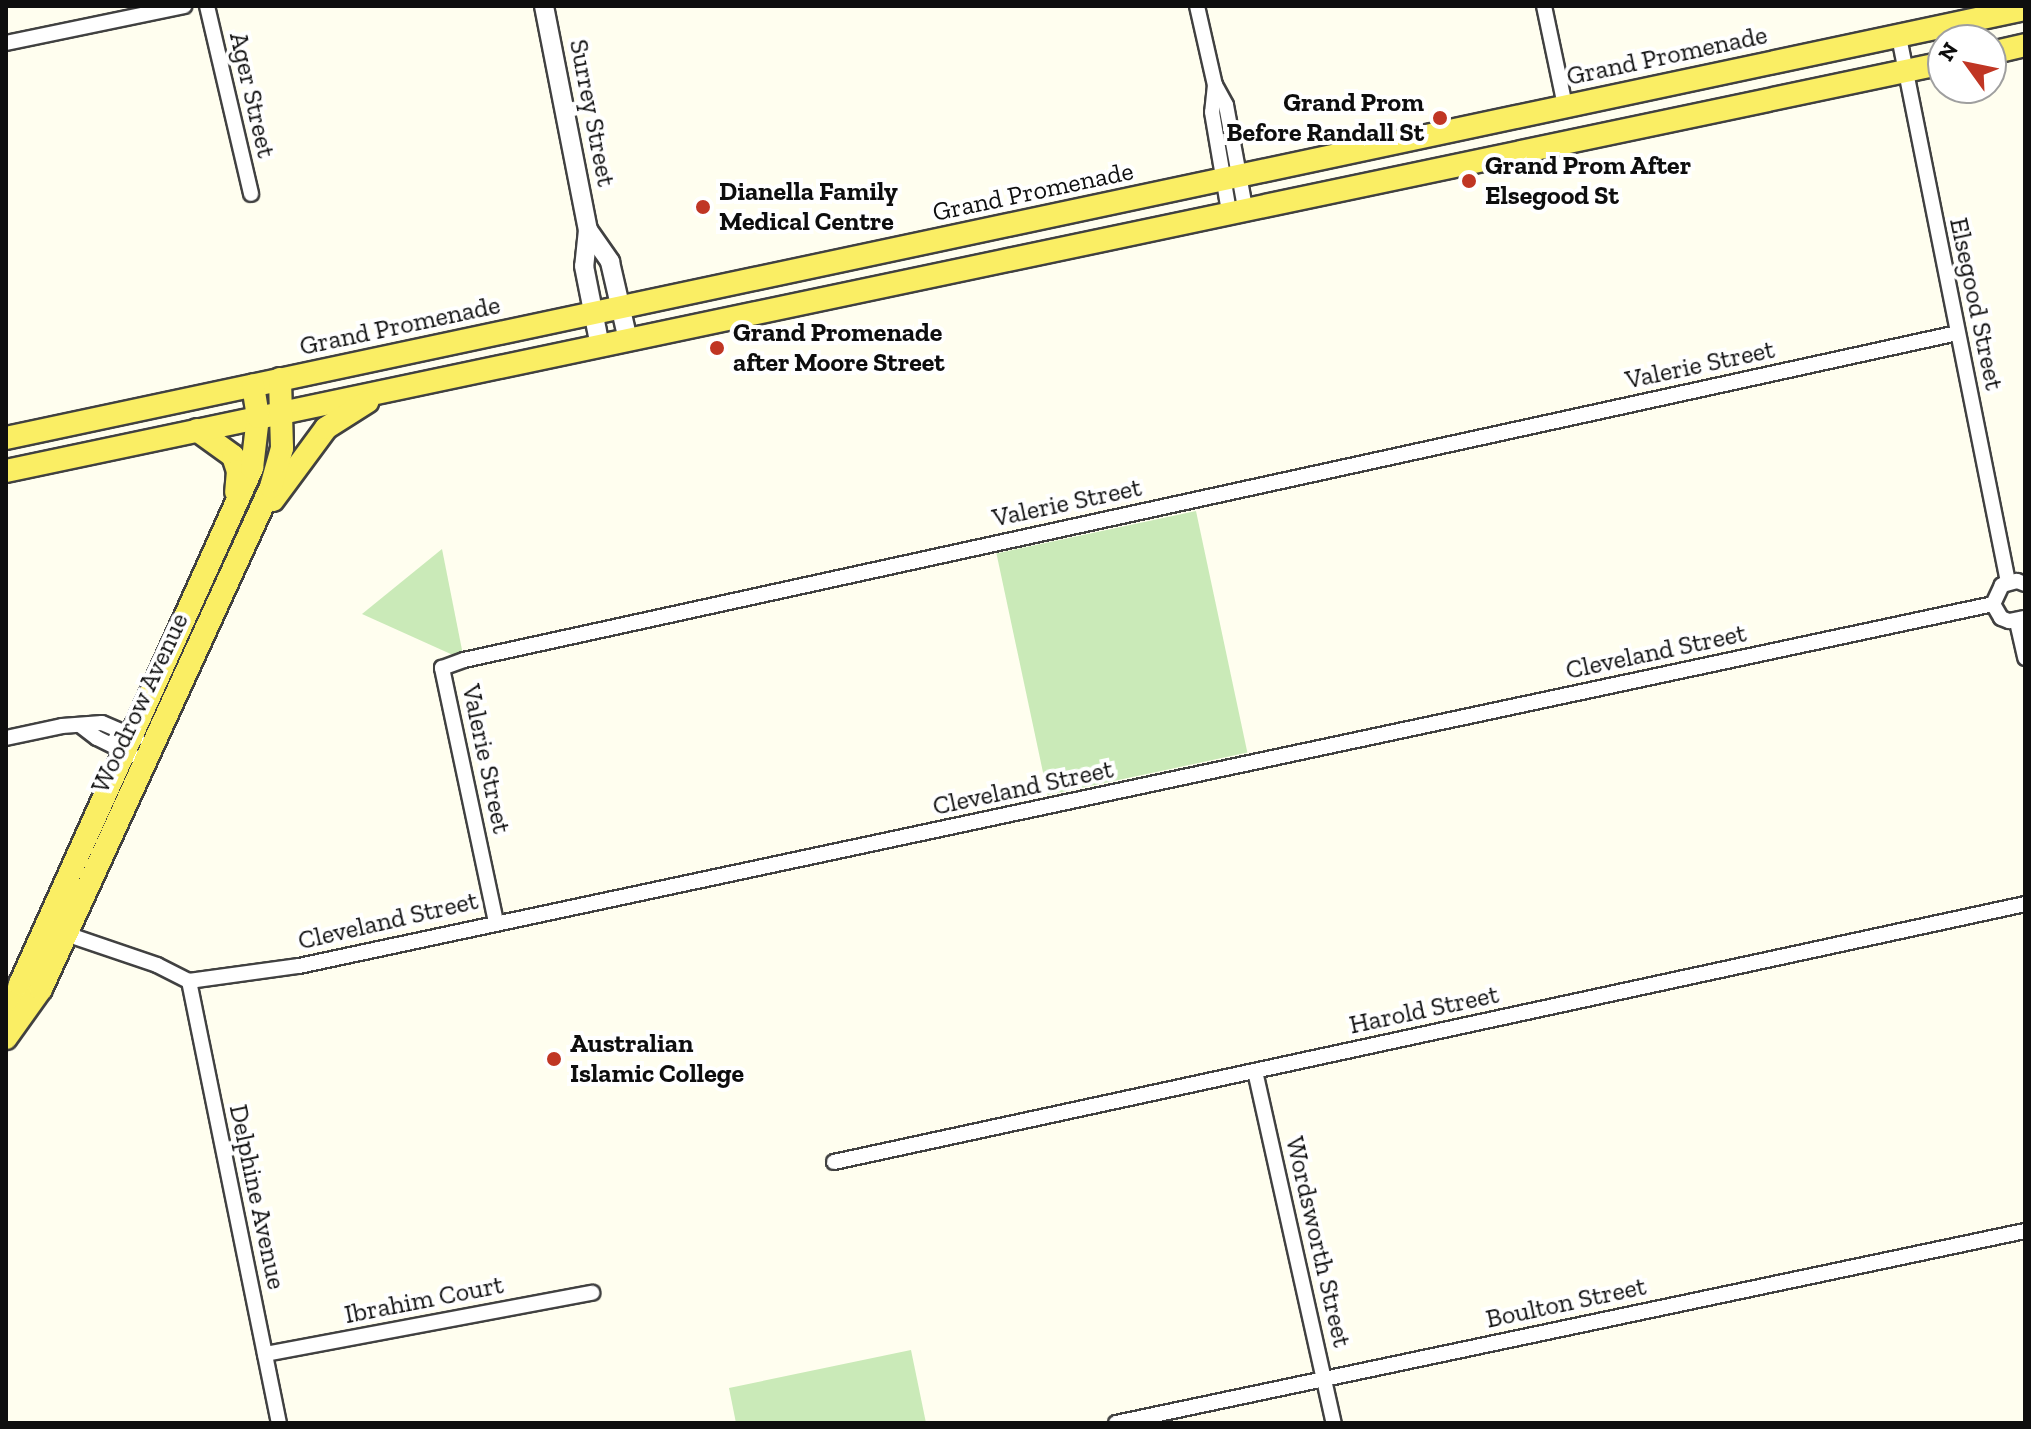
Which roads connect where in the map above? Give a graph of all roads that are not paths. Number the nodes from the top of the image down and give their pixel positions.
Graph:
1 (184, 6) edge
2 (207, 6) edge
3 (544, 6) edge
4 (1197, 6) edge
5 (1544, 6) edge
6 (2025, 9) edge
7 (1899, 37) junction
8 (6, 43) edge
9 (1927, 66) edge
10 (1905, 71) junction
11 (1565, 106) junction
12 (1232, 177) junction
13 (251, 194) dead end
14 (1237, 209) junction
15 (588, 230) junction
16 (620, 308) junction
17 (592, 314) junction
18 (1957, 333) junction
19 (628, 340) junction
20 (600, 346) junction
21 (280, 379) junction
22 (253, 385) junction
23 (386, 393) junction
24 (283, 413) junction
25 (258, 417) junction
26 (197, 430) junction
27 (6, 438) edge
28 (6, 471) edge
29 (231, 521) junction
30 (244, 543) junction
31 (2008, 582) junction
32 (2025, 584) edge
33 (1993, 604) junction
34 (2021, 620) edge
35 (2025, 658) edge
36 (6, 738) edge
37 (138, 748) junction
38 (2025, 904) edge
39 (496, 922) junction
40 (66, 934) junction
41 (189, 981) junction
42 (6, 1037) edge
43 (1255, 1071) junction
44 (834, 1162) dead end
45 (2025, 1231) edge
46 (592, 1293) dead end
47 (265, 1354) junction
48 (1325, 1379) junction
49 (279, 1423) edge
50 (1116, 1423) edge
51 (1334, 1423) edge

1 - 8 street
2 - 13 street, Ager Street
3 - 15 street, Surrey Street
4 - 12 street
5 - 11 street
6 - 7 main road, Grand Promenade
7 - 10 street, Elsegood Street
7 - 11 main road, Grand Promenade
9 - 10 main road
10 - 14 main road
10 - 18 street, Elsegood Street
11 - 12 main road, Grand Promenade
12 - 14 street
12 - 16 main road, Grand Promenade
14 - 19 main road
15 - 16 street, Surrey Street
15 - 17 street, Surrey Street
16 - 17 main road, Grand Promenade
16 - 19 street, Surrey Street
17 - 20 street, Surrey Street
17 - 21 main road, Grand Promenade
18 - 31 street, Elsegood Street
18 - 39 street, Valerie Street
19 - 20 main road
20 - 23 main road
21 - 22 main road, Grand Promenade
21 - 24 main road, Woodrow Avenue
22 - 25 main road, Woodrow Avenue
22 - 27 main road, Grand Promenade
23 - 24 main road
23 - 30 main road
24 - 25 main road
24 - 30 main road, Woodrow Avenue
25 - 26 main road
25 - 29 main road, Woodrow Avenue
26 - 28 main road
26 - 29 main road
29 - 37 main road, Woodrow Avenue
30 - 37 main road, Woodrow Avenue
31 - 32 street
31 - 33 street
33 - 34 street
33 - 39 street, Cleveland Street
34 - 35 street
36 - 37 street
37 - 40 main road, Woodrow Avenue
37 - 42 main road, Woodrow Avenue
38 - 43 street, Harold Street
39 - 41 street, Cleveland Street
40 - 41 street
40 - 42 main road, Woodrow Avenue
41 - 47 street, Delphine Avenue
43 - 44 street, Harold Street
43 - 48 street, Wordsworth Street
45 - 48 street, Boulton Street
46 - 47 street, Ibrahim Court
47 - 49 street, Delphine Avenue
48 - 50 street, Boulton Street
48 - 51 street, Wordsworth Street

